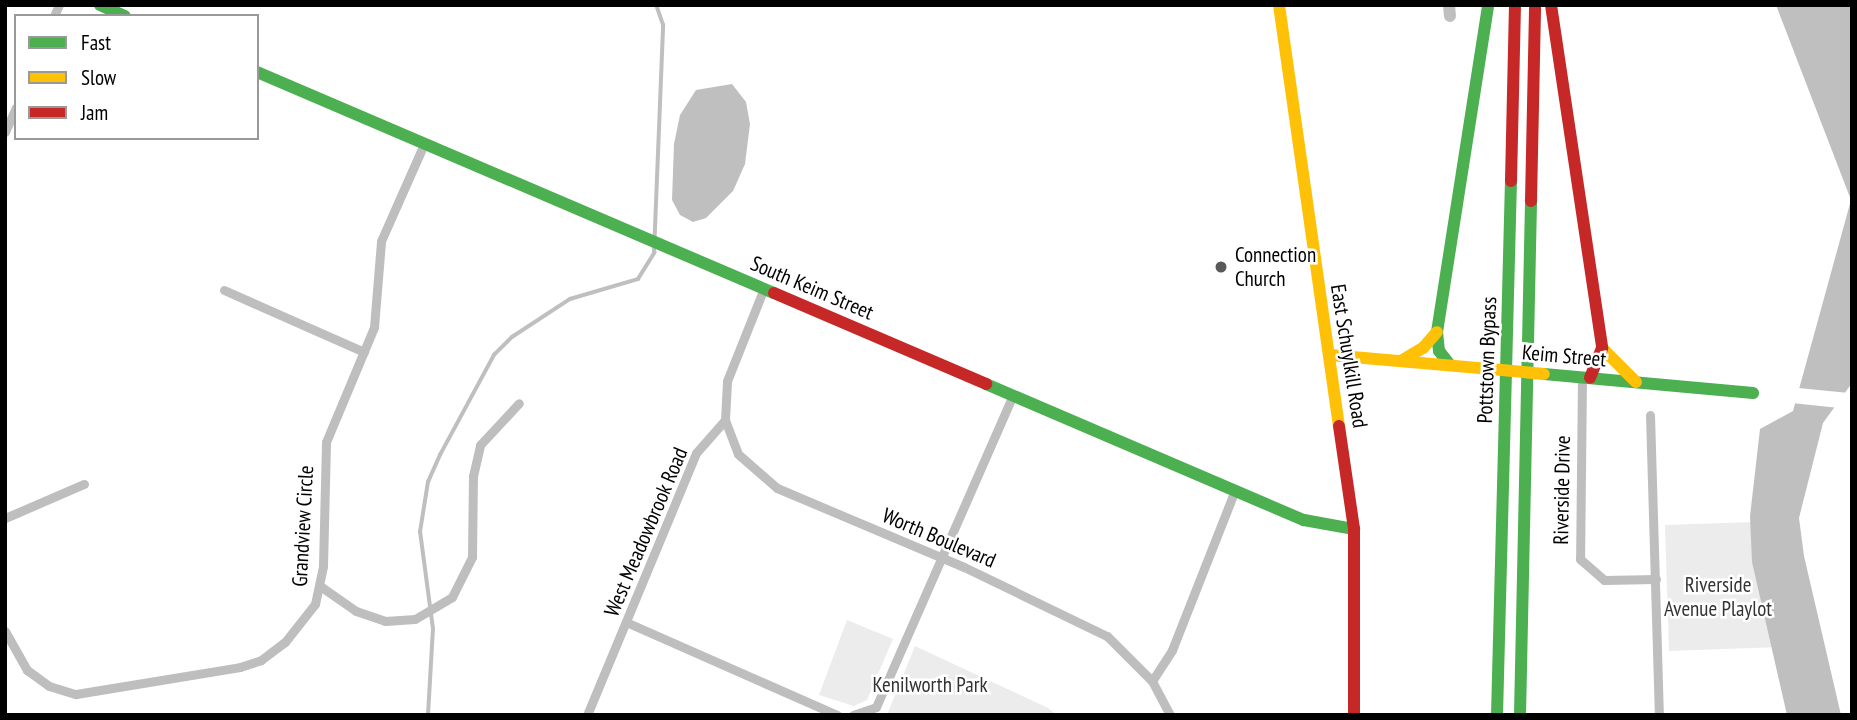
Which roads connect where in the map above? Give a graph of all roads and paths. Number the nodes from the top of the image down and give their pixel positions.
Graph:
1 (100, 5) edge
2 (1279, 5) edge
3 (1488, 5) edge
4 (1515, 5) edge
5 (1535, 5) edge
6 (1551, 5) edge
7 (120, 14) edge
8 (259, 73) edge
9 (14, 112) edge
10 (5, 132) edge
11 (424, 144) junction
12 (764, 288) junction
13 (224, 290) dead end
14 (1437, 332) junction
15 (1601, 348) junction
16 (364, 352) junction
17 (1330, 355) junction
18 (1401, 361) junction
19 (1450, 365) junction
20 (1586, 378) junction
21 (1636, 382) junction
22 (1753, 393) dead end
23 (1013, 395) junction
24 (519, 403) dead end
25 (1650, 415) dead end
26 (725, 420) junction
27 (84, 484) dead end
28 (1235, 490) junction
29 (5, 518) edge
30 (1354, 529) junction
31 (941, 557) junction
32 (1657, 579) junction
33 (320, 586) junction
34 (626, 622) junction
35 (5, 631) edge
36 (1152, 681) junction
37 (587, 715) edge
38 (837, 715) edge
39 (853, 715) edge
40 (1170, 715) edge
41 (1354, 715) edge
42 (1497, 715) edge
43 (1520, 715) edge
44 (1659, 715) edge

1 - 7 main road
2 - 17 main road, East Schuylkill Road
3 - 14 main road
4 - 42 main road, Pottstown Bypass
5 - 43 main road, Pottstown Bypass
6 - 15 main road
8 - 11 main road, South Keim Street
9 - 10 street
11 - 12 main road, South Keim Street
11 - 16 street, Grandview Circle
12 - 23 main road, South Keim Street
12 - 26 street
13 - 16 street
14 - 18 main road
14 - 19 main road
15 - 20 main road
15 - 21 main road
16 - 33 street, Grandview Circle
17 - 18 main road, Keim Street
17 - 30 main road, East Schuylkill Road
18 - 19 main road, Keim Street
19 - 20 main road, Keim Street, bridge
20 - 21 main road, Keim Street
20 - 32 street, Riverside Drive
21 - 22 main road, Keim Street
23 - 28 main road, South Keim Street
23 - 31 street
24 - 33 street
25 - 32 street
26 - 31 street, Worth Boulevard
26 - 34 street, West Meadowbrook Road
27 - 29 street
28 - 30 main road, South Keim Street
28 - 36 street
30 - 41 main road, East Schuylkill Road
31 - 36 street, Worth Boulevard
31 - 39 street
32 - 44 street
33 - 35 street, Grandview Circle
34 - 37 street, West Meadowbrook Road
34 - 38 street
36 - 40 street, Worth Boulevard

